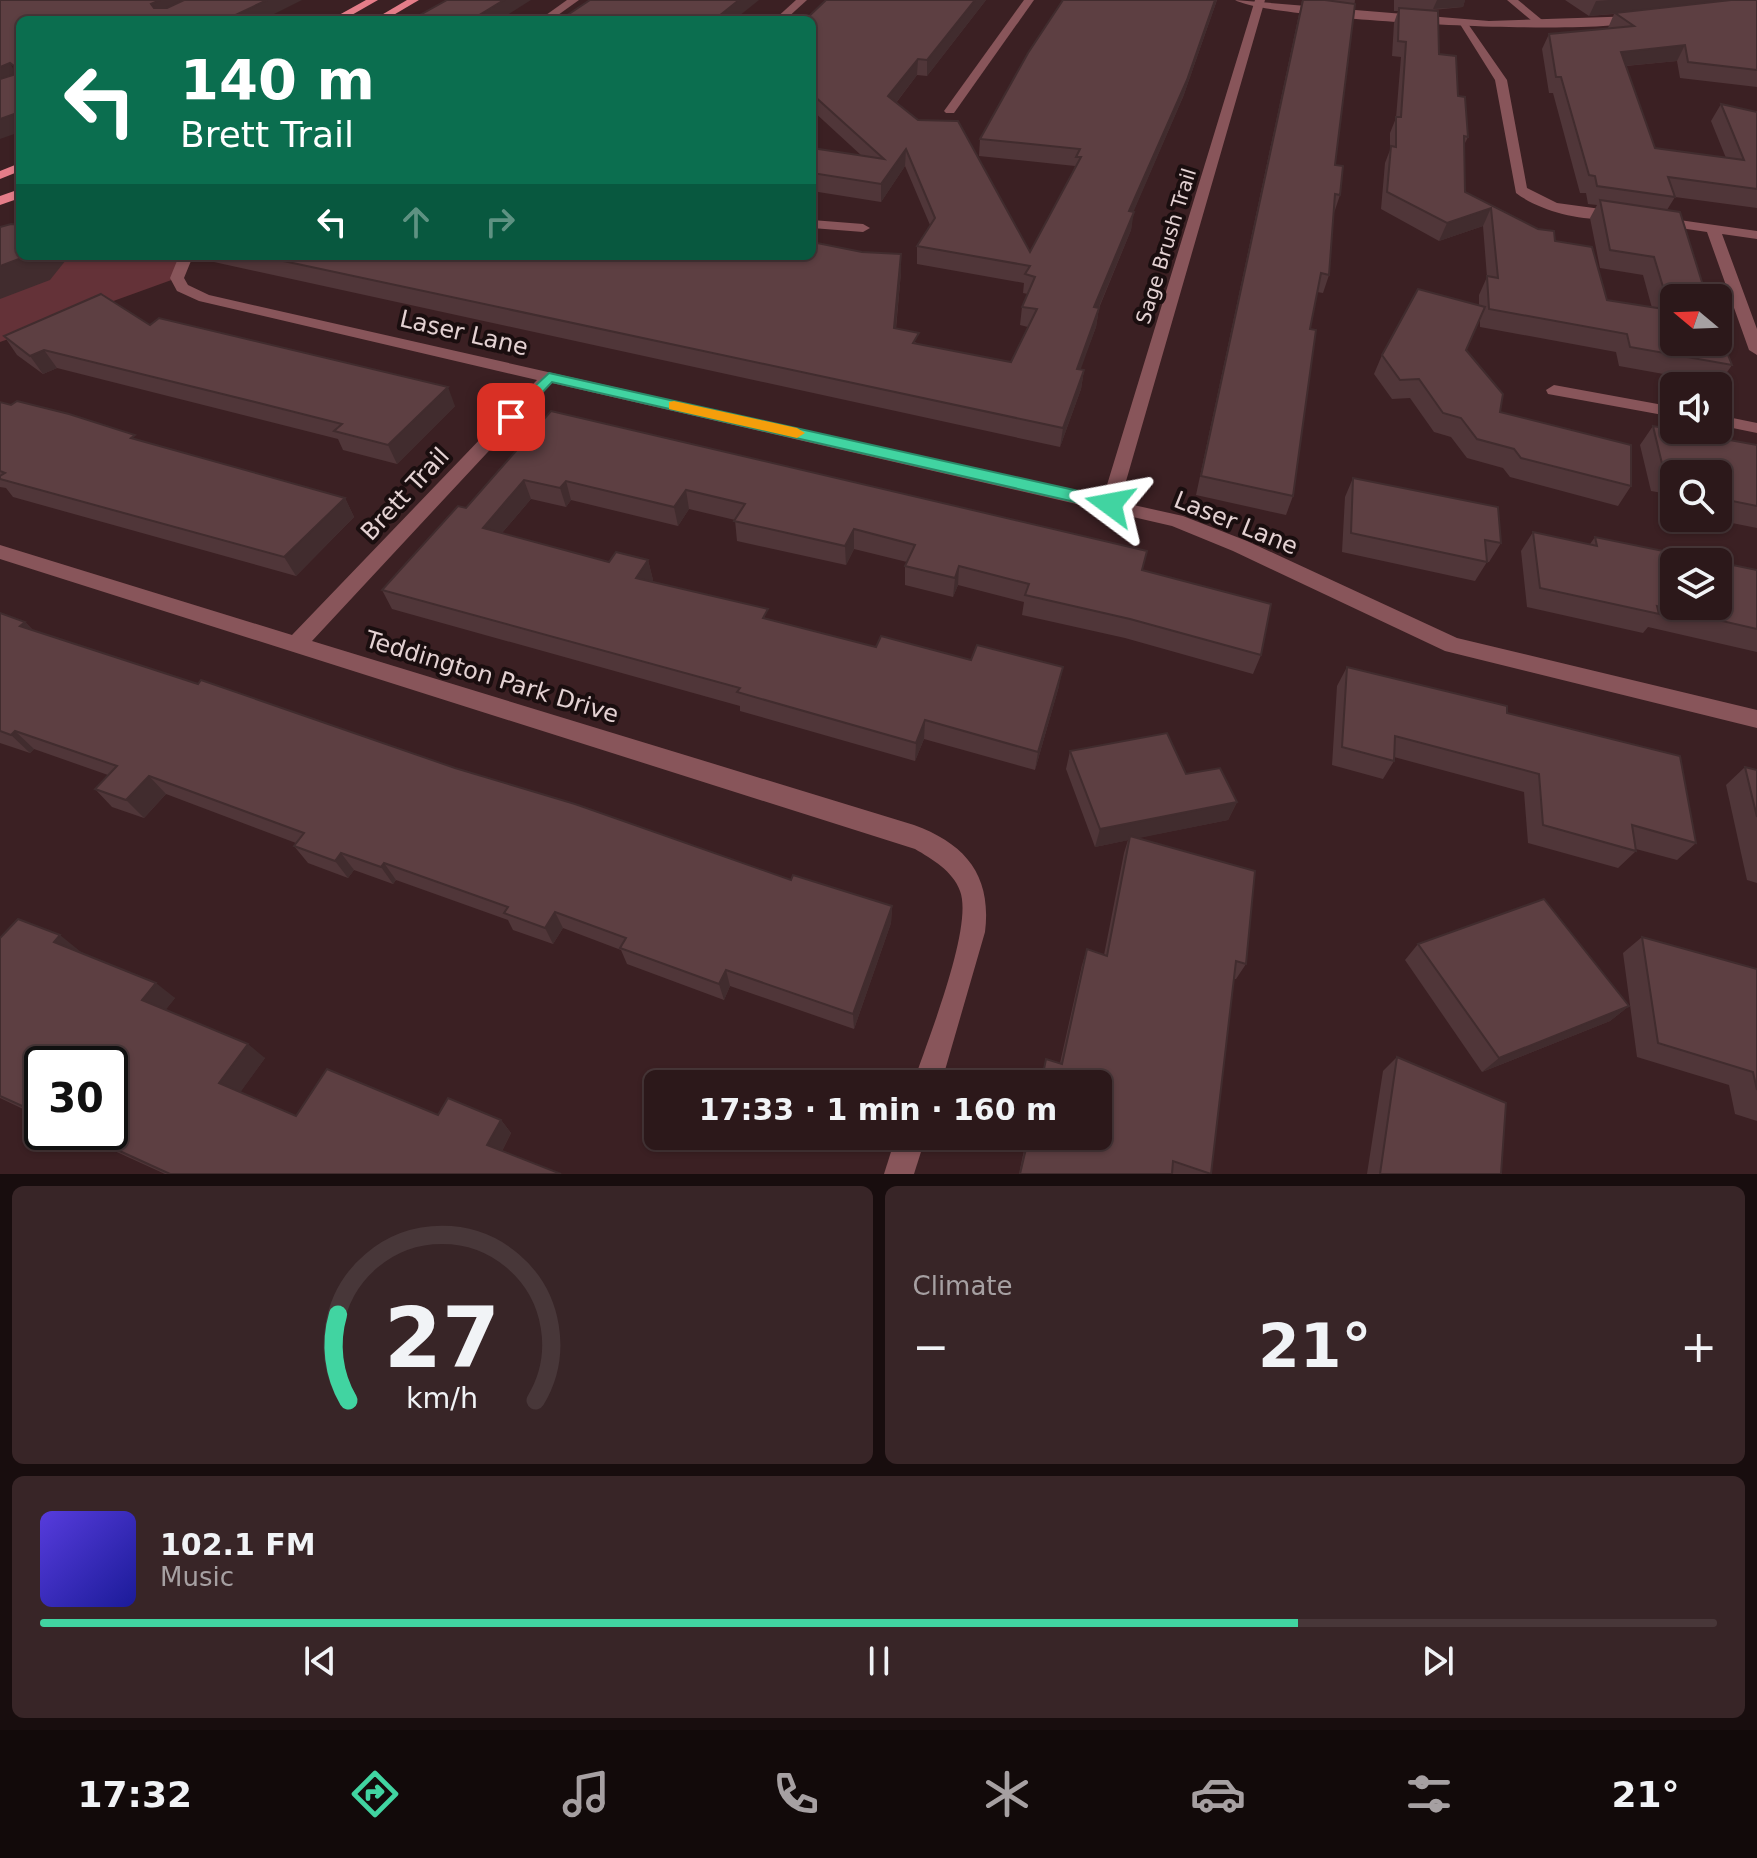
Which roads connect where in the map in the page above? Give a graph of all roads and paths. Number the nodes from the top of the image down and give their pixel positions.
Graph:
1 (373, 0) edge
2 (414, 0) edge
3 (574, 0) edge
4 (802, 0) edge
5 (1029, 0) edge
6 (1240, 0) edge
7 (1512, 0) edge
8 (1260, 1) edge
9 (343, 16) edge
10 (385, 16) edge
11 (550, 16) edge
12 (784, 16) edge
13 (1647, 18) edge
14 (1462, 23) junction
15 (1542, 24) junction
16 (950, 111) dead end
17 (1631, 217) edge
18 (1646, 219) edge
19 (816, 224) edge
20 (863, 228) dead end
21 (1713, 229) junction
22 (1757, 235) edge
23 (184, 260) edge
24 (1757, 350) edge
25 (549, 377) junction
26 (1554, 390) dead end
27 (1660, 409) edge
28 (1732, 423) edge
29 (1757, 428) edge
30 (1110, 504) junction
31 (0, 552) edge
32 (296, 644) junction
33 (1757, 719) edge
34 (931, 1070) edge
35 (907, 1150) edge
36 (899, 1174) edge

1 - 9 main road
2 - 10 main road
3 - 11 street
4 - 12 street
5 - 16 street
6 - 8 street
7 - 15 street
8 - 14 street
8 - 30 street, Sage Brush Trail
13 - 15 street
14 - 15 street
14 - 17 street
18 - 21 street
19 - 20 street
21 - 22 street
21 - 24 street
23 - 25 street, Laser Lane
25 - 30 street, Laser Lane
25 - 32 street, Brett Trail
26 - 27 street
28 - 29 street
30 - 33 street, Laser Lane
31 - 32 street, Teddington Park Drive
32 - 34 street, Teddington Park Drive
35 - 36 street

